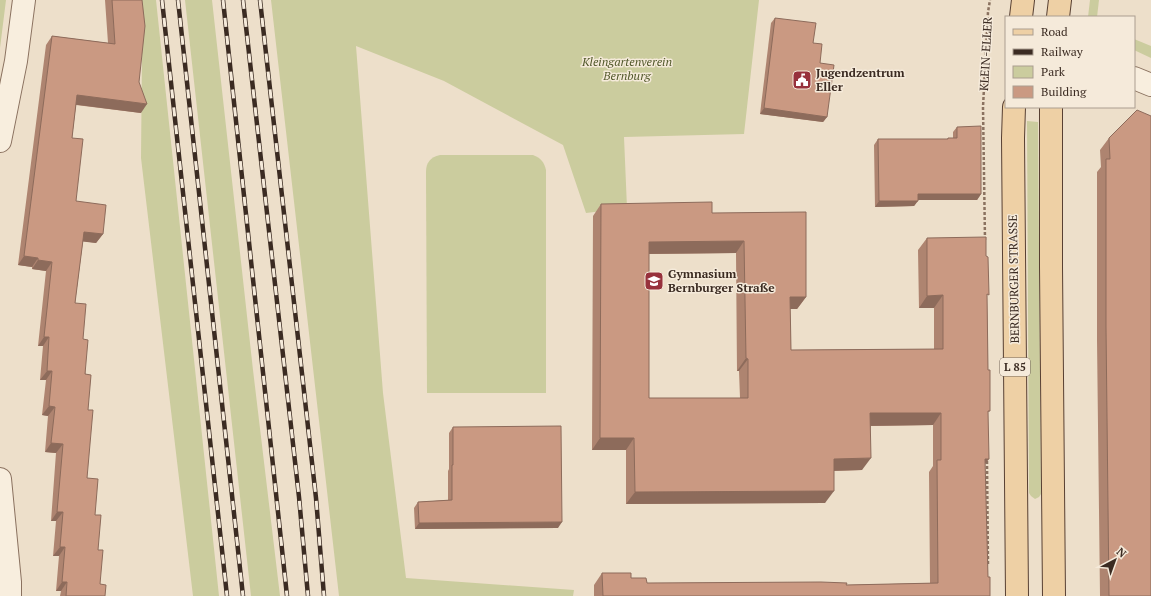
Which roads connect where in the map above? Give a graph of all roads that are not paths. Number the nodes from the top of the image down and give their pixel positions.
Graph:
1 (24, 0) edge
2 (1023, 0) edge
3 (1060, 0) edge
4 (1021, 16) edge
5 (1058, 16) edge
6 (1135, 78) edge
7 (1151, 85) edge
8 (1014, 108) edge
9 (1051, 108) edge
10 (0, 141) edge
11 (0, 479) edge
12 (10, 596) edge
13 (1018, 596) edge
14 (1054, 596) edge

1 - 10 street
2 - 4 main road
3 - 5 main road
6 - 7 street
8 - 13 main road, BERNBURGER STRASSE / L 85
9 - 14 main road
11 - 12 street

